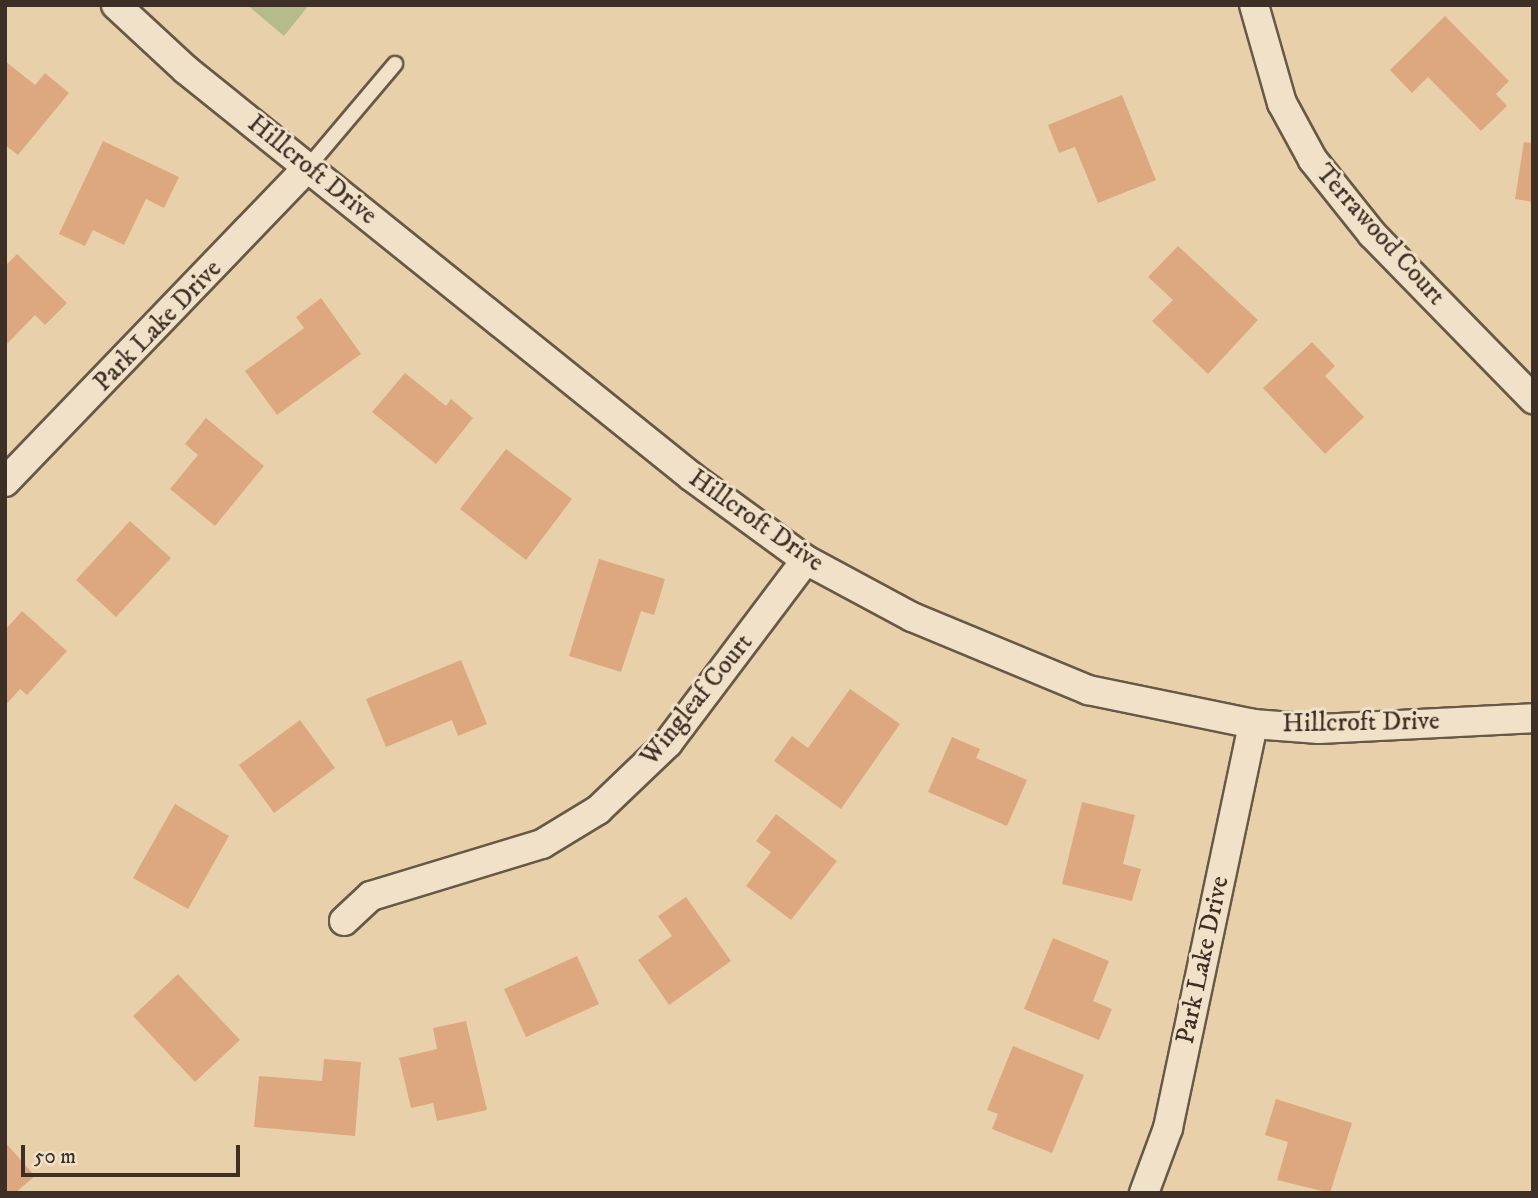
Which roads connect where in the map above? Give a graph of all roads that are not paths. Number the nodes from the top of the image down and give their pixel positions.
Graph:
1 (116, 5) edge
2 (1254, 5) edge
3 (395, 64) dead end
4 (308, 167) junction
5 (1530, 390) edge
6 (5, 482) edge
7 (806, 560) junction
8 (1533, 718) edge
9 (1253, 724) junction
10 (344, 921) dead end
11 (1144, 1193) edge

1 - 4 street, Hillcroft Drive
2 - 5 street, Terrawood Court
3 - 4 lane
4 - 6 street, Park Lake Drive
4 - 7 street, Hillcroft Drive
7 - 9 street, Hillcroft Drive
7 - 10 street, Wingleaf Court
8 - 9 street, Hillcroft Drive
9 - 11 street, Park Lake Drive

